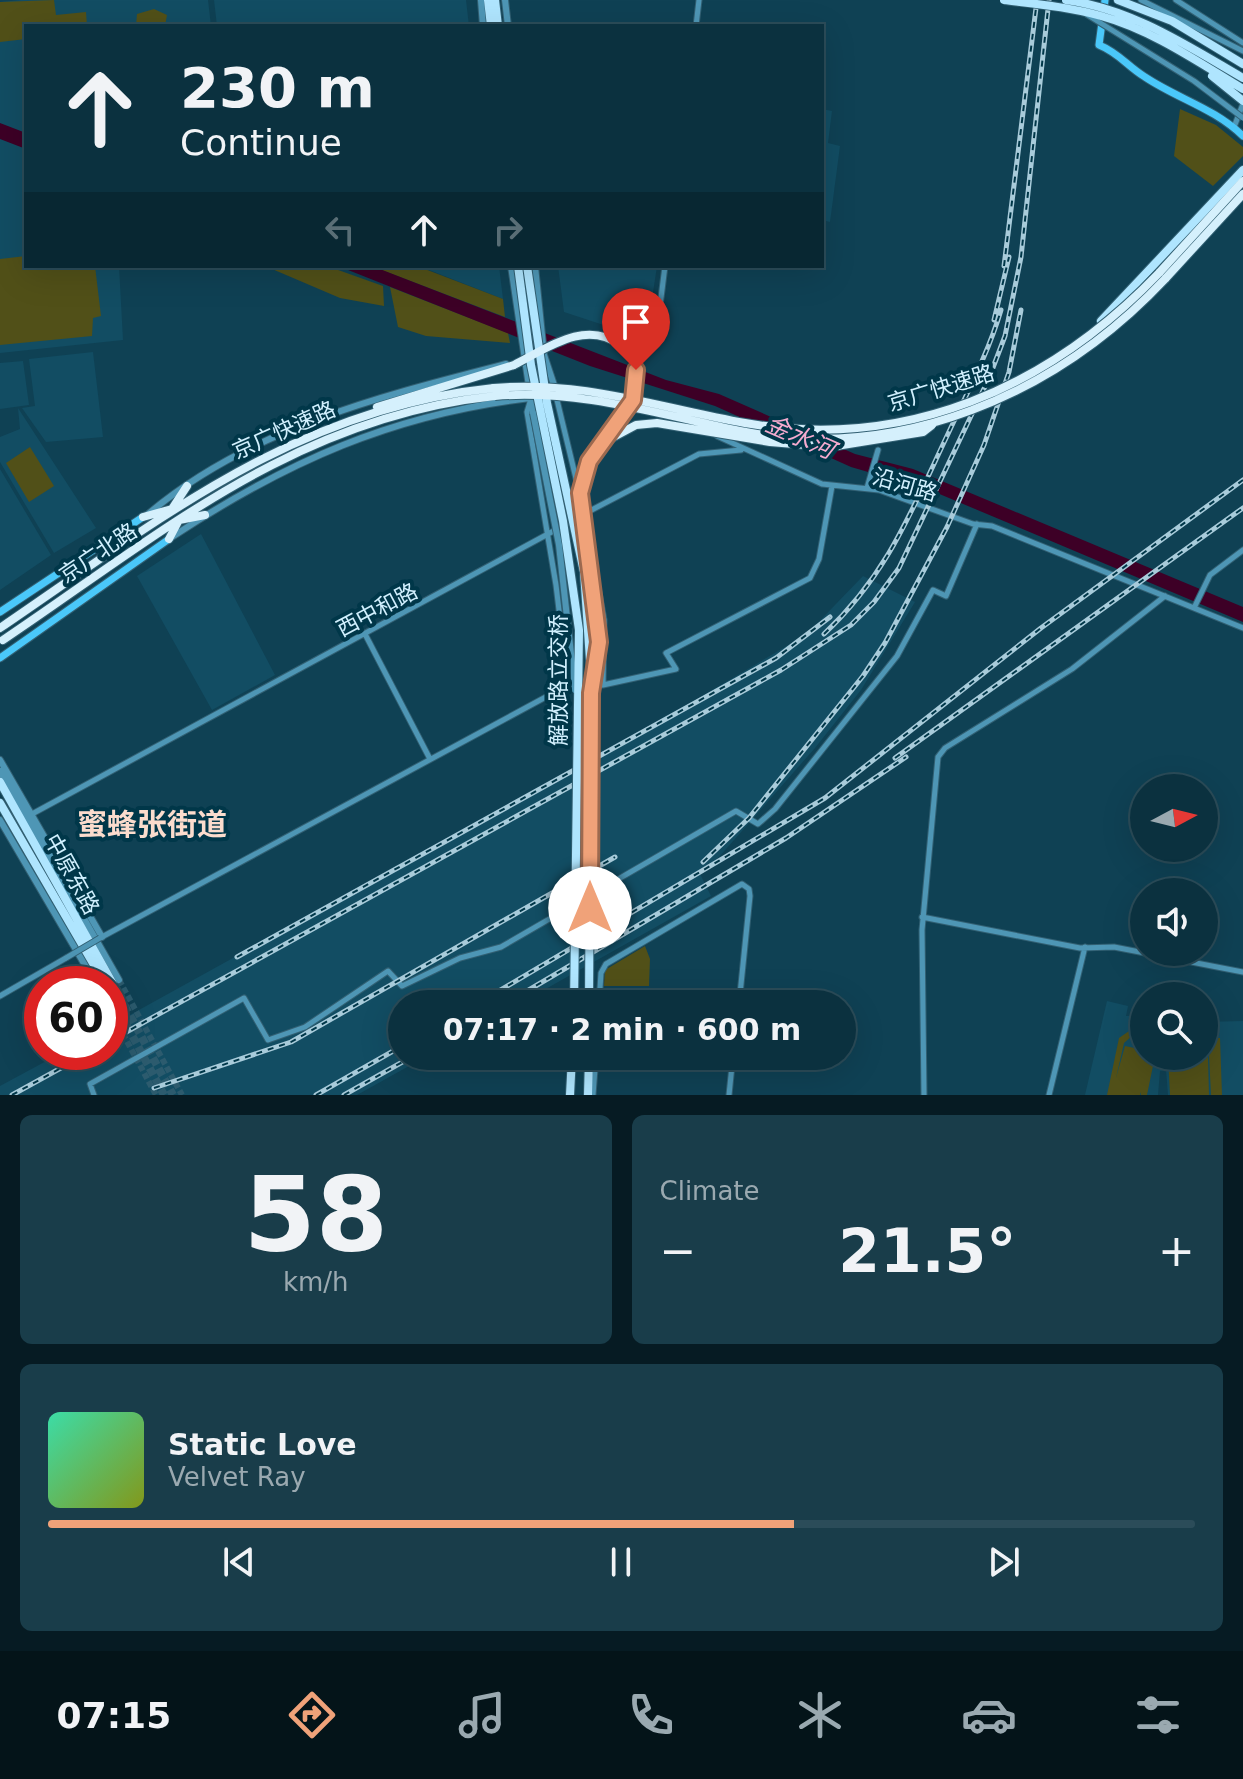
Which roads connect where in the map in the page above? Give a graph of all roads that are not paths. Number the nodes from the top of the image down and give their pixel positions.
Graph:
1 (481, 0) edge
2 (488, 0) edge
3 (495, 0) edge
4 (505, 0) edge
5 (699, 0) edge
6 (1004, 0) edge
7 (1066, 0) edge
8 (1105, 0) edge
9 (1118, 0) edge
10 (1141, 0) edge
11 (1176, 0) edge
12 (1082, 11) junction
13 (483, 24) edge
14 (491, 24) edge
15 (498, 24) edge
16 (508, 24) edge
17 (696, 24) edge
18 (1243, 43) edge
19 (1243, 51) edge
20 (1193, 60) junction
21 (1243, 64) edge
22 (1243, 78) edge
23 (1243, 89) edge
24 (1243, 103) edge
25 (1243, 118) edge
26 (1234, 127) junction
27 (1243, 136) edge
28 (1243, 170) edge
29 (1243, 181) edge
30 (1243, 194) edge
31 (511, 268) edge
32 (518, 268) edge
33 (527, 268) edge
34 (535, 268) edge
35 (665, 268) edge
36 (657, 330) dead end
37 (1070, 351) junction
38 (544, 354) junction
39 (523, 359) junction
40 (555, 389) junction
41 (529, 400) junction
42 (557, 400) junction
43 (935, 423) junction
44 (305, 437) junction
45 (595, 450) junction
46 (741, 450) junction
47 (878, 450) dead end
48 (187, 486) joint
49 (832, 486) junction
50 (867, 488) junction
51 (210, 491) junction
52 (584, 514) junction
53 (205, 515) junction
54 (143, 517) joint
55 (179, 520) junction
56 (977, 524) junction
57 (548, 534) junction
58 (169, 539) junction
59 (1243, 550) edge
60 (1165, 596) junction
61 (1195, 606) junction
62 (0, 612) edge
63 (0, 628) edge
64 (1243, 628) edge
65 (365, 634) junction
66 (3, 640) dead end
67 (0, 658) edge
68 (568, 685) junction
69 (603, 685) junction
70 (591, 693) junction
71 (576, 701) junction
72 (430, 759) junction
73 (0, 760) edge
74 (0, 771) edge
75 (0, 782) edge
76 (0, 803) edge
77 (32, 814) junction
78 (0, 820) edge
79 (922, 917) junction
80 (101, 938) junction
81 (1085, 947) junction
82 (85, 966) edge
83 (101, 966) edge
84 (103, 966) edge
85 (103, 966) edge
86 (1243, 972) edge
87 (574, 990) edge
88 (589, 990) edge
89 (600, 990) edge
90 (740, 990) edge
91 (0, 996) edge
92 (573, 1070) edge
93 (589, 1070) edge
94 (594, 1070) edge
95 (732, 1070) edge
96 (94, 1095) edge
97 (572, 1095) edge
98 (590, 1095) edge
99 (729, 1095) edge
100 (924, 1095) edge
101 (1049, 1095) edge

1 - 13 street
2 - 14 main road
3 - 15 main road
4 - 16 street
5 - 17 street
6 - 12 main road, bridge
7 - 22 main road, bridge
8 - 26 main road
9 - 21 main road
10 - 19 street
11 - 18 street
12 - 20 main road, bridge
12 - 25 street, bridge
20 - 23 main road, bridge
20 - 24 main road, bridge
24 - 26 street
26 - 27 main road
28 - 37 main road, bridge
29 - 37 highway, 京广快速路, bridge
30 - 43 highway, 京广快速路, bridge
31 - 39 street
32 - 71 main road, 解放路立交桥, bridge
33 - 70 main road, 解放路立交桥, bridge
34 - 38 street, bridge
35 - 36 street
37 - 44 highway, 京广快速路, bridge
38 - 39 street
38 - 40 street
39 - 41 street
39 - 48 street
40 - 42 street
40 - 46 street, 沿河路
41 - 42 street
41 - 53 street
41 - 57 street
41 - 71 street, bridge
42 - 52 street
43 - 45 highway, bridge
43 - 51 highway, 京广快速路, bridge
44 - 45 highway, bridge
44 - 51 highway, 京广快速路
45 - 70 highway, bridge
46 - 49 street, 沿河路
46 - 52 street, 西中和路
47 - 50 street
48 - 54 highway
49 - 50 street, 沿河路
49 - 69 street
50 - 56 street, 沿河路
51 - 55 highway, 京广北路
51 - 63 highway, 京广北路
52 - 57 street, 西中和路
52 - 69 street
53 - 55 highway
53 - 58 street
54 - 62 main road
55 - 58 highway
55 - 66 highway, 京广北路
56 - 60 street, 沿河路
56 - 96 street
57 - 65 street, 西中和路
57 - 68 street
58 - 67 main road
59 - 61 street
60 - 61 street, 沿河路
60 - 79 street
61 - 64 street, 沿河路
65 - 72 street
65 - 77 street, 西中和路
68 - 69 street
68 - 72 street
70 - 88 main road, 解放路立交桥, bridge
71 - 87 main road, 解放路立交桥, bridge
72 - 80 street
73 - 77 street
74 - 84 street
75 - 85 main road, 中原东路
76 - 83 main road, 中原东路
77 - 80 street
78 - 82 street
79 - 81 street
79 - 100 street
80 - 91 street, bridge
81 - 86 street
81 - 101 street
89 - 90 street
92 - 97 main road
93 - 98 main road
94 - 98 street
95 - 99 street

